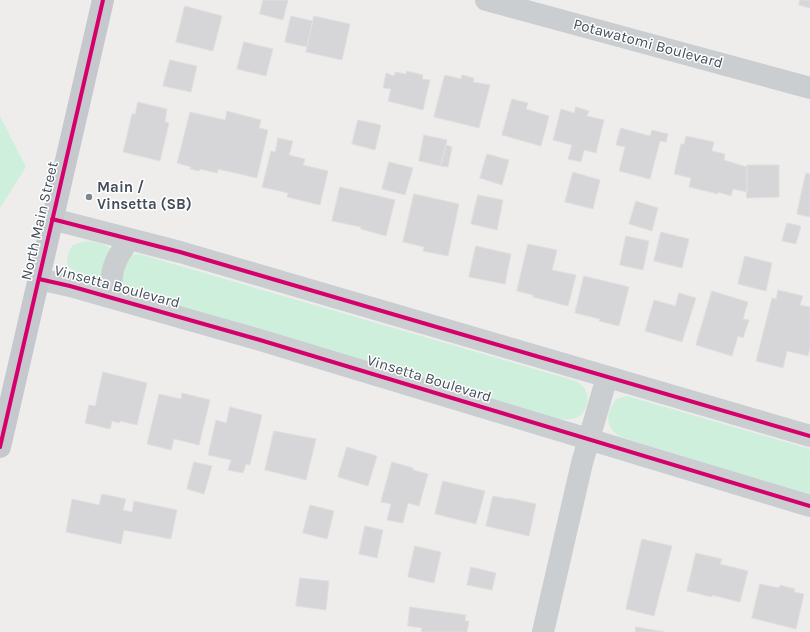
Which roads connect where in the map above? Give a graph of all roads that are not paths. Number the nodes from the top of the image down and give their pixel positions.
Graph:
1 (103, 0) edge
2 (486, 0) edge
3 (810, 88) edge
4 (52, 219) junction
5 (130, 239) junction
6 (39, 278) junction
7 (113, 298) junction
8 (607, 377) junction
9 (810, 436) edge
10 (588, 440) junction
11 (0, 448) edge
12 (810, 506) edge
13 (543, 632) edge

1 - 4 main road, North Main Street
2 - 3 street, Potawatomi Boulevard
4 - 5 street
4 - 6 main road, North Main Street
5 - 7 street, Vinsetta Boulevard
5 - 8 street
6 - 7 street, Vinsetta Boulevard
6 - 11 main road, North Main Street
7 - 10 street, Vinsetta Boulevard
8 - 9 street
8 - 10 street
10 - 12 street, Vinsetta Boulevard
10 - 13 street

